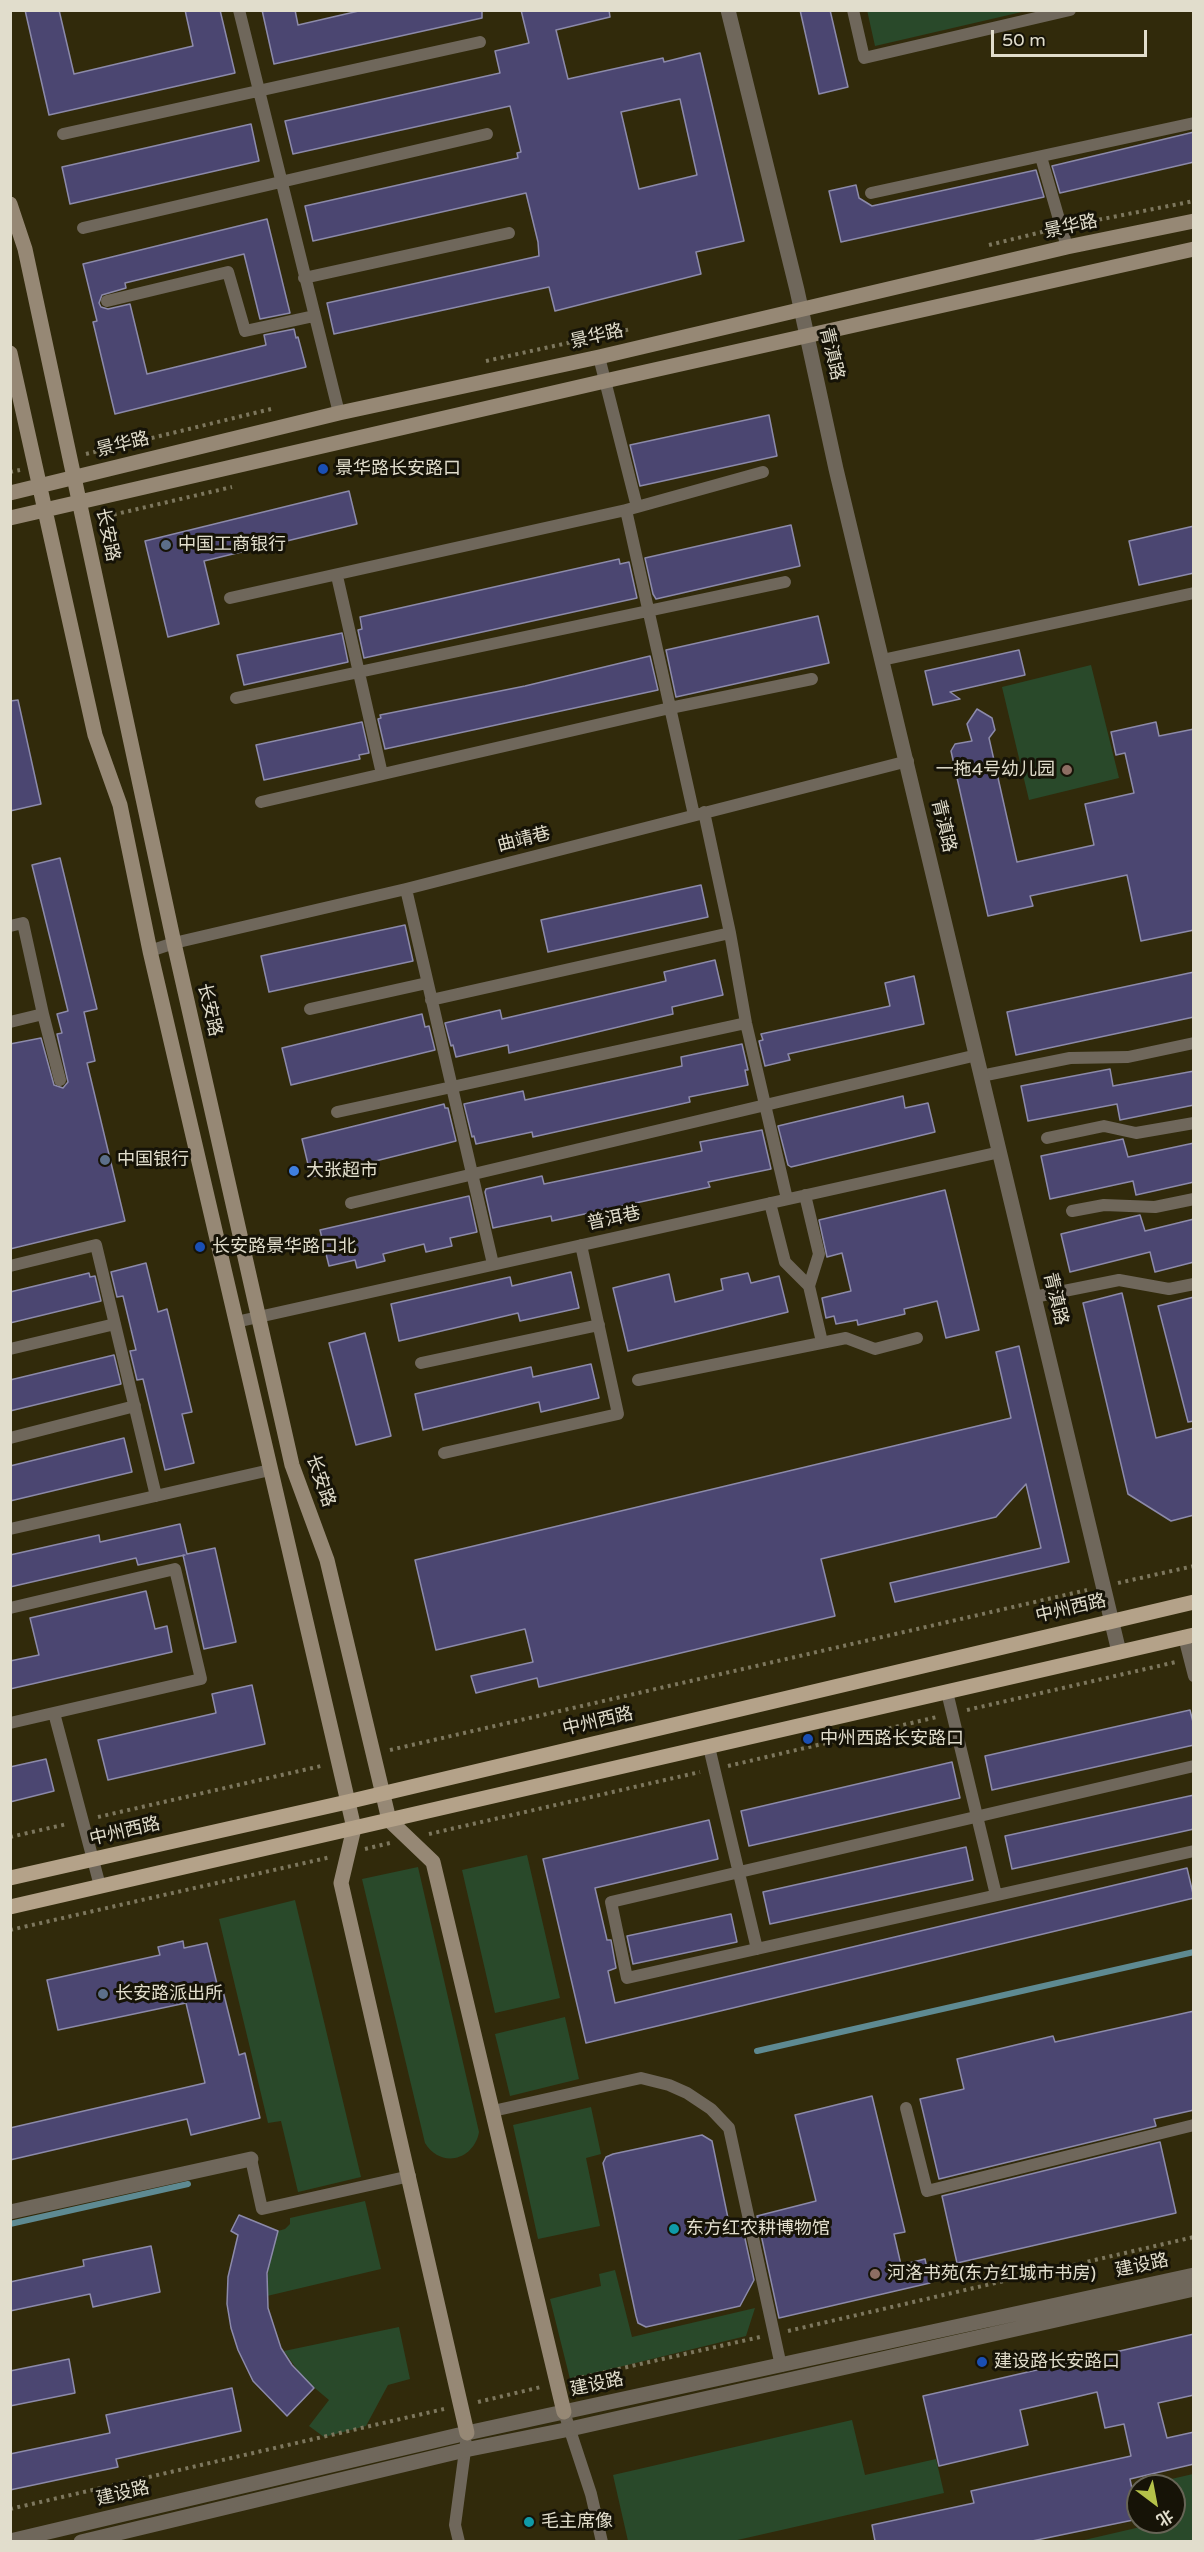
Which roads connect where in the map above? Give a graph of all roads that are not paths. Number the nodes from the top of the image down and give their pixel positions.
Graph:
1 (239, 10) edge
2 (728, 10) edge
3 (854, 10) edge
4 (1070, 10) edge
5 (480, 42) dead end
6 (259, 91) junction
7 (1194, 123) edge
8 (63, 134) dead end
9 (488, 134) dead end
10 (1041, 157) junction
11 (281, 182) junction
12 (871, 194) dead end
13 (10, 204) edge
14 (1194, 221) edge
15 (83, 228) dead end
16 (509, 233) dead end
17 (1067, 247) junction
18 (1194, 249) edge
19 (304, 278) junction
20 (107, 301) dead end
21 (801, 310) junction
22 (314, 316) junction
23 (806, 336) junction
24 (10, 353) edge
25 (599, 357) junction
26 (605, 381) junction
27 (339, 413) junction
28 (763, 472) dead end
29 (75, 477) junction
30 (40, 486) junction
31 (10, 493) edge
32 (80, 503) junction
33 (632, 509) junction
34 (45, 510) junction
35 (10, 518) edge
36 (337, 576) junction
37 (785, 582) dead end
38 (1194, 593) edge
39 (230, 598) dead end
40 (650, 610) junction
41 (882, 660) junction
42 (359, 672) junction
43 (812, 679) dead end
44 (236, 698) dead end
45 (670, 708) junction
46 (908, 761) junction
47 (382, 774) junction
48 (261, 802) dead end
49 (699, 814) junction
50 (406, 889) junction
51 (10, 926) edge
52 (730, 933) junction
53 (174, 943) junction
54 (150, 951) junction
55 (427, 983) junction
56 (431, 1000) junction
57 (310, 1009) dead end
58 (43, 1014) junction
59 (10, 1022) edge
60 (746, 1023) junction
61 (1194, 1042) edge
62 (976, 1055) junction
63 (981, 1076) junction
64 (60, 1080) dead end
65 (451, 1087) junction
66 (765, 1105) junction
67 (337, 1112) dead end
68 (1194, 1123) edge
69 (1047, 1138) dead end
70 (1000, 1152) junction
71 (472, 1174) junction
72 (805, 1195) junction
73 (787, 1199) junction
74 (1194, 1199) edge
75 (351, 1203) dead end
76 (770, 1203) junction
77 (1072, 1211) dead end
78 (582, 1245) junction
79 (493, 1264) junction
80 (10, 1266) edge
81 (1194, 1284) edge
82 (809, 1286) junction
83 (1034, 1297) junction
84 (259, 1316) junction
85 (236, 1322) junction
86 (115, 1324) junction
87 (599, 1324) junction
88 (917, 1338) dead end
89 (822, 1342) junction
90 (10, 1349) edge
91 (421, 1363) dead end
92 (638, 1380) dead end
93 (135, 1406) junction
94 (10, 1438) edge
95 (444, 1453) dead end
96 (270, 1470) junction
97 (156, 1496) junction
98 (10, 1529) edge
99 (1194, 1602) edge
100 (10, 1608) edge
101 (1111, 1620) junction
102 (1189, 1636) edge
103 (1119, 1652) junction
104 (1194, 1676) edge
105 (947, 1692) junction
106 (54, 1713) junction
107 (10, 1723) edge
108 (709, 1747) junction
109 (1194, 1766) edge
110 (383, 1793) junction
111 (347, 1802) junction
112 (977, 1816) junction
113 (389, 1820) junction
114 (354, 1828) junction
115 (1194, 1851) edge
116 (93, 1859) junction
117 (739, 1872) junction
118 (10, 1878) edge
119 (100, 1886) junction
120 (996, 1895) junction
121 (10, 1907) edge
122 (757, 1949) junction
123 (906, 2108) dead end
124 (493, 2111) junction
125 (1194, 2125) edge
126 (251, 2158) joint
127 (410, 2176) junction
128 (10, 2212) edge
129 (1194, 2275) edge
130 (1194, 2289) edge
131 (781, 2366) junction
132 (564, 2412) junction
133 (570, 2429) junction
134 (467, 2433) junction
135 (465, 2450) junction
136 (10, 2541) edge
137 (81, 2541) edge
138 (459, 2541) edge
139 (602, 2541) edge

1 - 6 lane
2 - 21 street, 青滇路
3 - 4 lane
5 - 6 lane
6 - 8 lane
6 - 11 lane
7 - 10 lane
9 - 11 lane
10 - 12 lane
10 - 17 lane
11 - 15 lane
11 - 19 lane
13 - 29 main road, 长安路
14 - 17 main road, 景华路
16 - 19 lane
17 - 21 main road, 景华路
18 - 23 main road
19 - 22 lane
20 - 22 lane
21 - 23 street, 青滇路
21 - 25 main road, 景华路
22 - 27 lane
23 - 26 main road
23 - 41 street, 青滇路
24 - 30 main road
25 - 26 lane
25 - 27 main road, 景华路
26 - 32 main road
26 - 33 lane
27 - 29 main road, 景华路
28 - 33 lane
29 - 30 main road, 景华路
29 - 32 main road, 长安路
30 - 31 main road, 景华路
30 - 34 main road
32 - 34 main road
32 - 53 main road, 长安路
33 - 36 lane
33 - 40 lane
34 - 35 main road
34 - 54 main road
36 - 39 lane
36 - 42 lane
37 - 40 lane
38 - 41 lane
40 - 42 lane
40 - 45 lane
41 - 46 street, 青滇路
42 - 44 lane
42 - 47 lane
43 - 45 lane
45 - 47 lane
45 - 49 lane
46 - 49 lane, 曲靖巷
46 - 62 street, 青滇路
47 - 48 lane
49 - 50 lane, 曲靖巷
49 - 52 lane
50 - 53 lane, 曲靖巷
50 - 55 lane
51 - 58 lane
52 - 56 lane
52 - 60 lane
53 - 54 lane, 曲靖巷
53 - 84 main road, 长安路
54 - 85 main road
55 - 56 lane
55 - 57 lane
56 - 65 lane
58 - 59 lane
58 - 64 lane
60 - 65 lane
60 - 66 lane
61 - 63 lane
62 - 63 street, 青滇路
62 - 66 lane
63 - 70 street, 青滇路
65 - 67 lane
65 - 71 lane
66 - 71 lane
66 - 73 lane
68 - 69 lane
70 - 72 lane, 普洱巷
70 - 83 street, 青滇路
71 - 75 lane
71 - 79 lane
72 - 73 lane, 普洱巷
72 - 82 lane
73 - 76 lane, 普洱巷
74 - 77 lane
76 - 78 lane, 普洱巷
76 - 82 lane
78 - 79 lane, 普洱巷
78 - 87 lane
79 - 84 lane, 普洱巷
80 - 86 lane
81 - 83 lane
82 - 89 lane
83 - 101 street, 青滇路
84 - 85 lane, 普洱巷
84 - 110 main road, 长安路
85 - 96 main road
86 - 90 lane
86 - 93 lane
87 - 91 lane
87 - 95 lane
88 - 89 lane
89 - 92 lane
93 - 94 lane
93 - 97 lane
96 - 97 lane
96 - 111 main road
97 - 98 lane
99 - 101 main road, 中州西路
100 - 106 lane
101 - 103 street, 青滇路
101 - 110 main road, 中州西路
102 - 103 main road
102 - 104 lane
103 - 105 main road
105 - 108 main road
105 - 112 lane
106 - 107 lane
106 - 116 lane
108 - 113 main road
108 - 117 lane
109 - 112 lane
110 - 111 main road, 中州西路
110 - 113 main road, 长安路
111 - 114 main road
111 - 116 main road, 中州西路
112 - 117 lane
112 - 120 lane
113 - 114 main road
113 - 124 main road
114 - 119 main road
114 - 127 main road
115 - 120 lane
116 - 118 main road, 中州西路
116 - 119 lane
117 - 122 lane
117 - 122 lane
119 - 121 main road
120 - 122 lane
123 - 125 lane
124 - 131 lane
124 - 132 main road
126 - 127 lane
126 - 128 street
127 - 134 main road
129 - 131 street, 建设路
130 - 133 street, 建设路
131 - 132 street, 建设路
132 - 133 lane
132 - 134 street, 建设路
133 - 135 street, 建设路
133 - 139 lane
134 - 135 lane
134 - 136 street, 建设路
135 - 137 street, 建设路
135 - 138 lane

